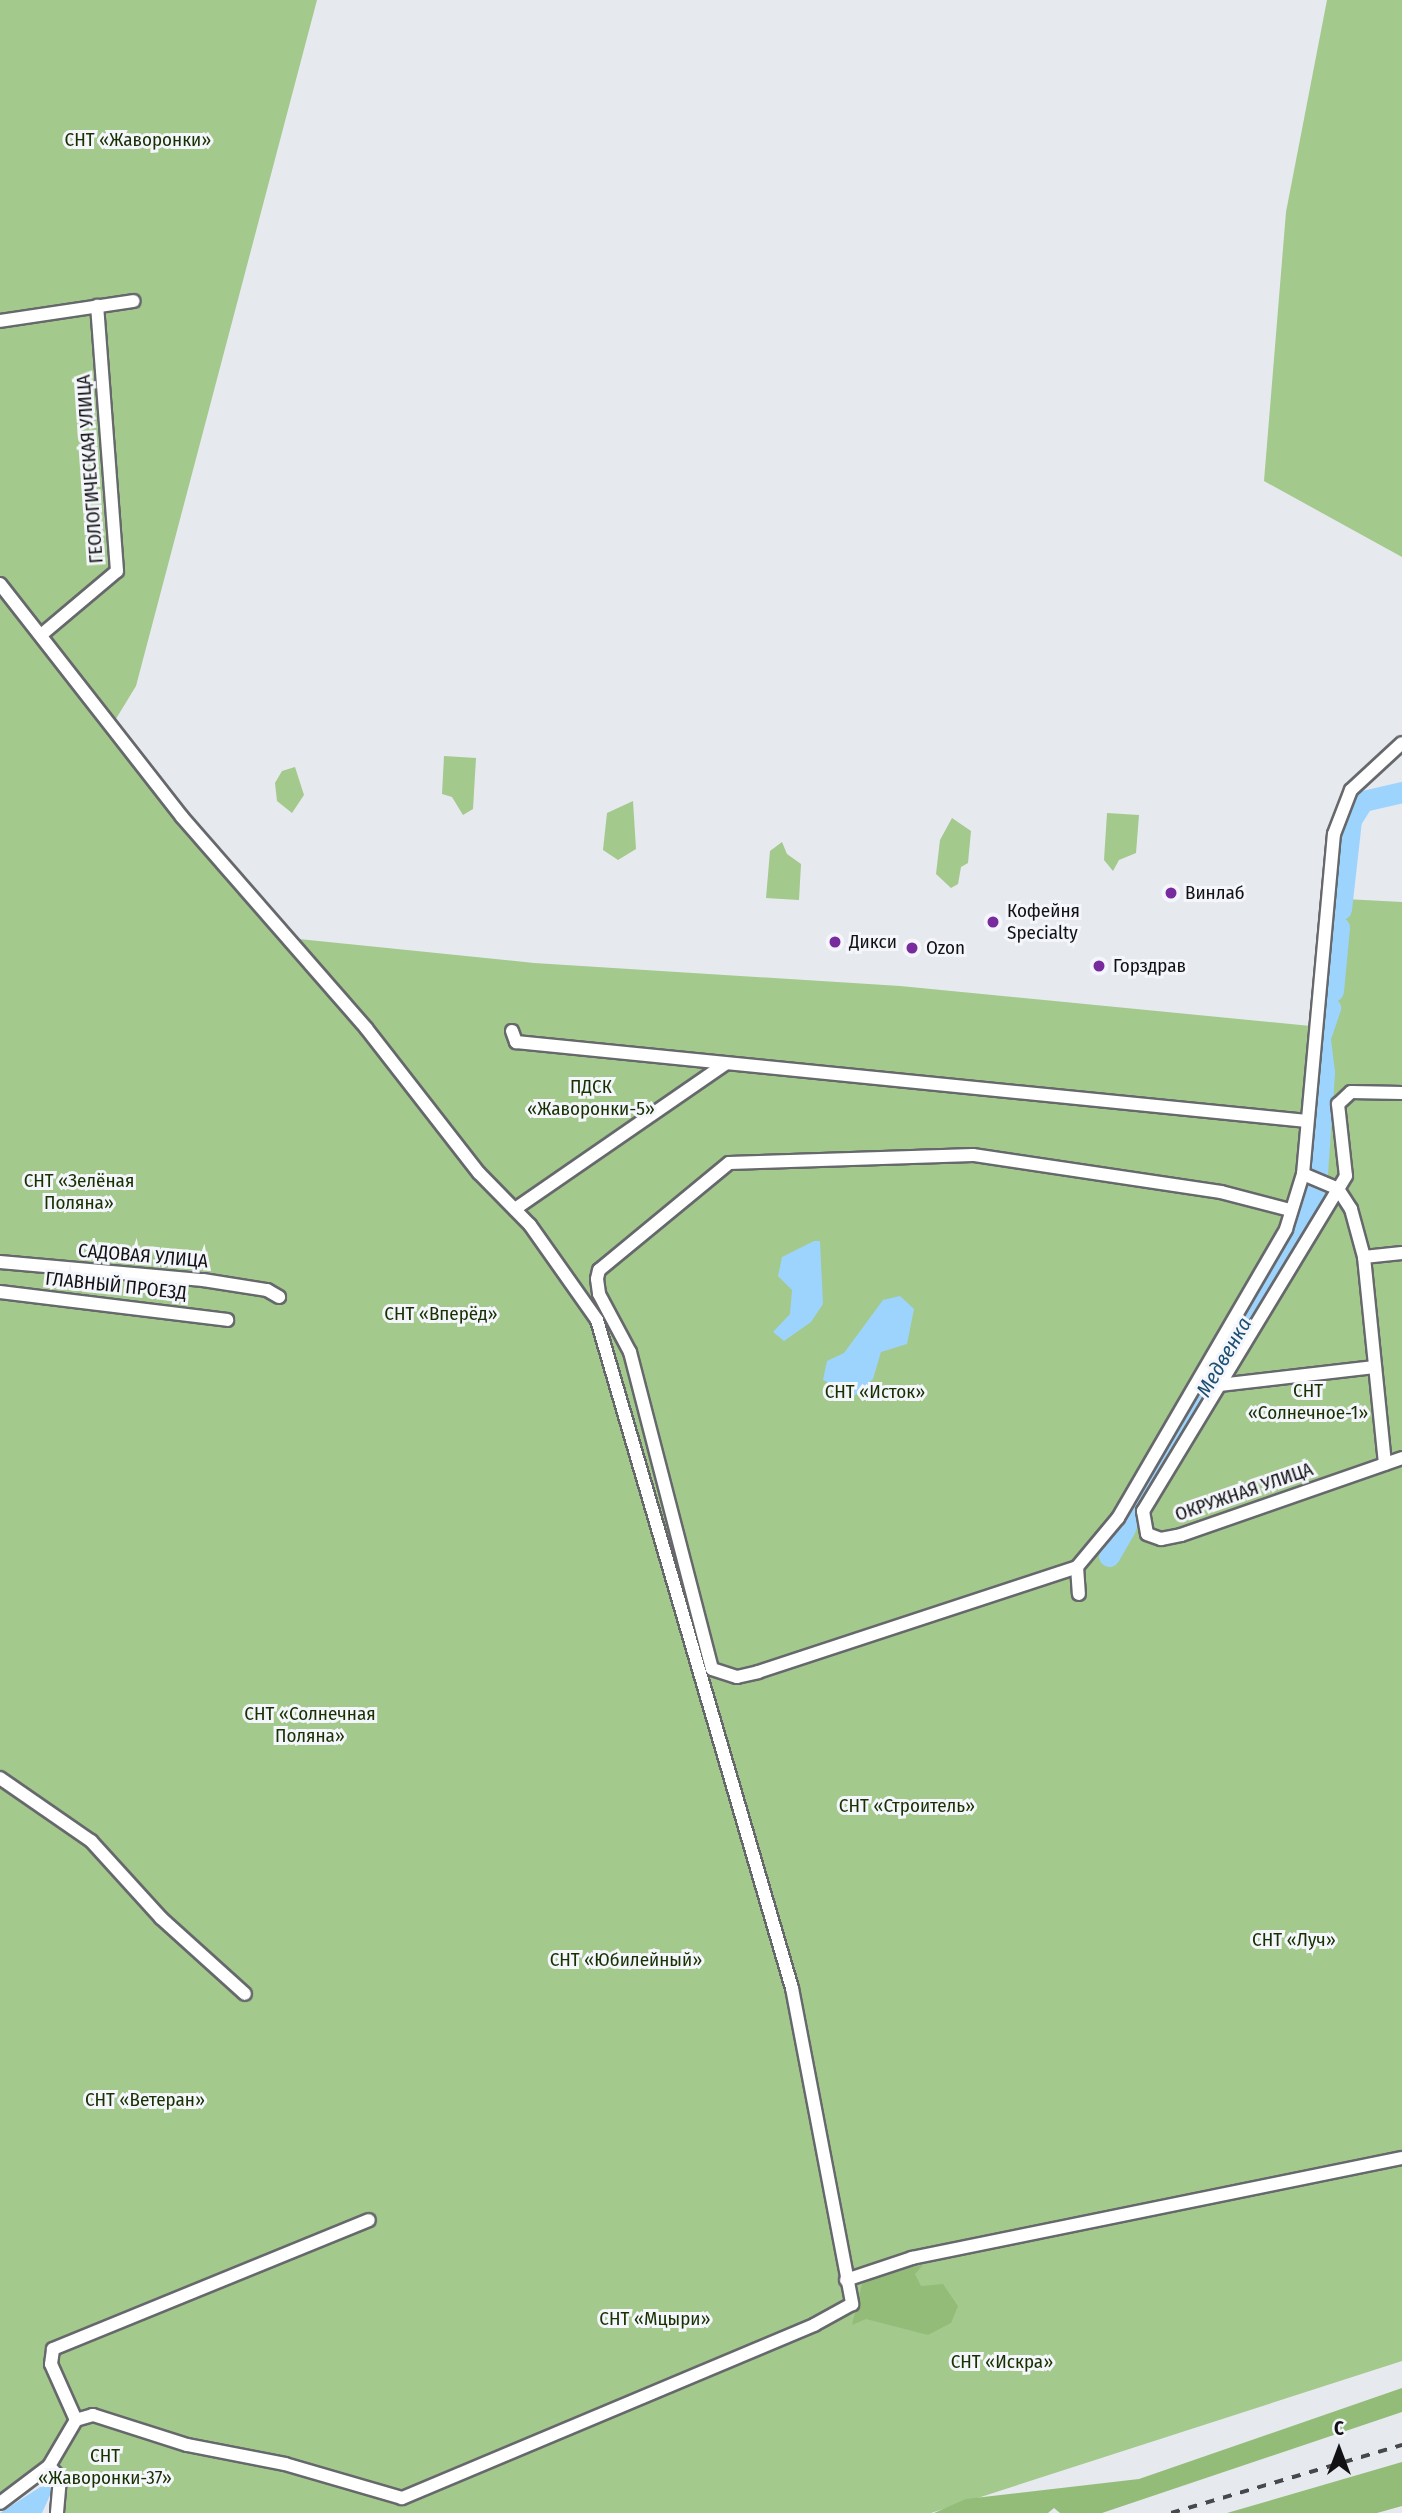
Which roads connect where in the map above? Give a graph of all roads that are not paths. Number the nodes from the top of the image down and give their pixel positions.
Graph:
1 (134, 301) dead end
2 (97, 306) junction
3 (0, 321) edge
4 (0, 584) edge
5 (41, 635) junction
6 (1402, 743) edge
7 (512, 1031) dead end
8 (725, 1064) junction
9 (1402, 1093) edge
10 (1307, 1121) junction
11 (1303, 1174) junction
12 (1338, 1189) junction
13 (514, 1209) junction
14 (1290, 1210) junction
15 (1402, 1253) edge
16 (1364, 1257) junction
17 (0, 1262) edge
18 (0, 1292) edge
19 (279, 1297) dead end
20 (227, 1320) dead end
21 (1375, 1367) junction
22 (1219, 1385) junction
23 (1402, 1458) edge
24 (1385, 1464) junction
25 (1077, 1567) junction
26 (1079, 1594) dead end
27 (0, 1778) edge
28 (245, 1994) dead end
29 (1402, 2158) edge
30 (369, 2220) dead end
31 (846, 2280) junction
32 (76, 2420) junction
33 (49, 2466) junction
34 (0, 2503) edge
35 (57, 2513) edge

1 - 2 street
2 - 3 street
2 - 5 street, ГЕОЛОГИЧЕСКАЯ УЛИЦА
4 - 5 street
5 - 13 street
6 - 10 street
7 - 8 street
8 - 10 street
8 - 13 street
9 - 12 street, ОКРУЖНАЯ УЛИЦА
10 - 11 street
11 - 12 street
11 - 14 street
12 - 16 street
12 - 22 street, ОКРУЖНАЯ УЛИЦА
13 - 31 street
14 - 25 street
14 - 25 street
15 - 16 street
16 - 21 street
17 - 19 street, САДОВАЯ УЛИЦА
18 - 20 street, ГЛАВНЫЙ ПРОЕЗД
21 - 22 street
21 - 24 street
22 - 24 street, ОКРУЖНАЯ УЛИЦА
23 - 24 street, ОКРУЖНАЯ УЛИЦА
25 - 26 street
27 - 28 street
29 - 31 street
30 - 32 street
31 - 32 street
32 - 33 street
33 - 34 street
33 - 35 street

